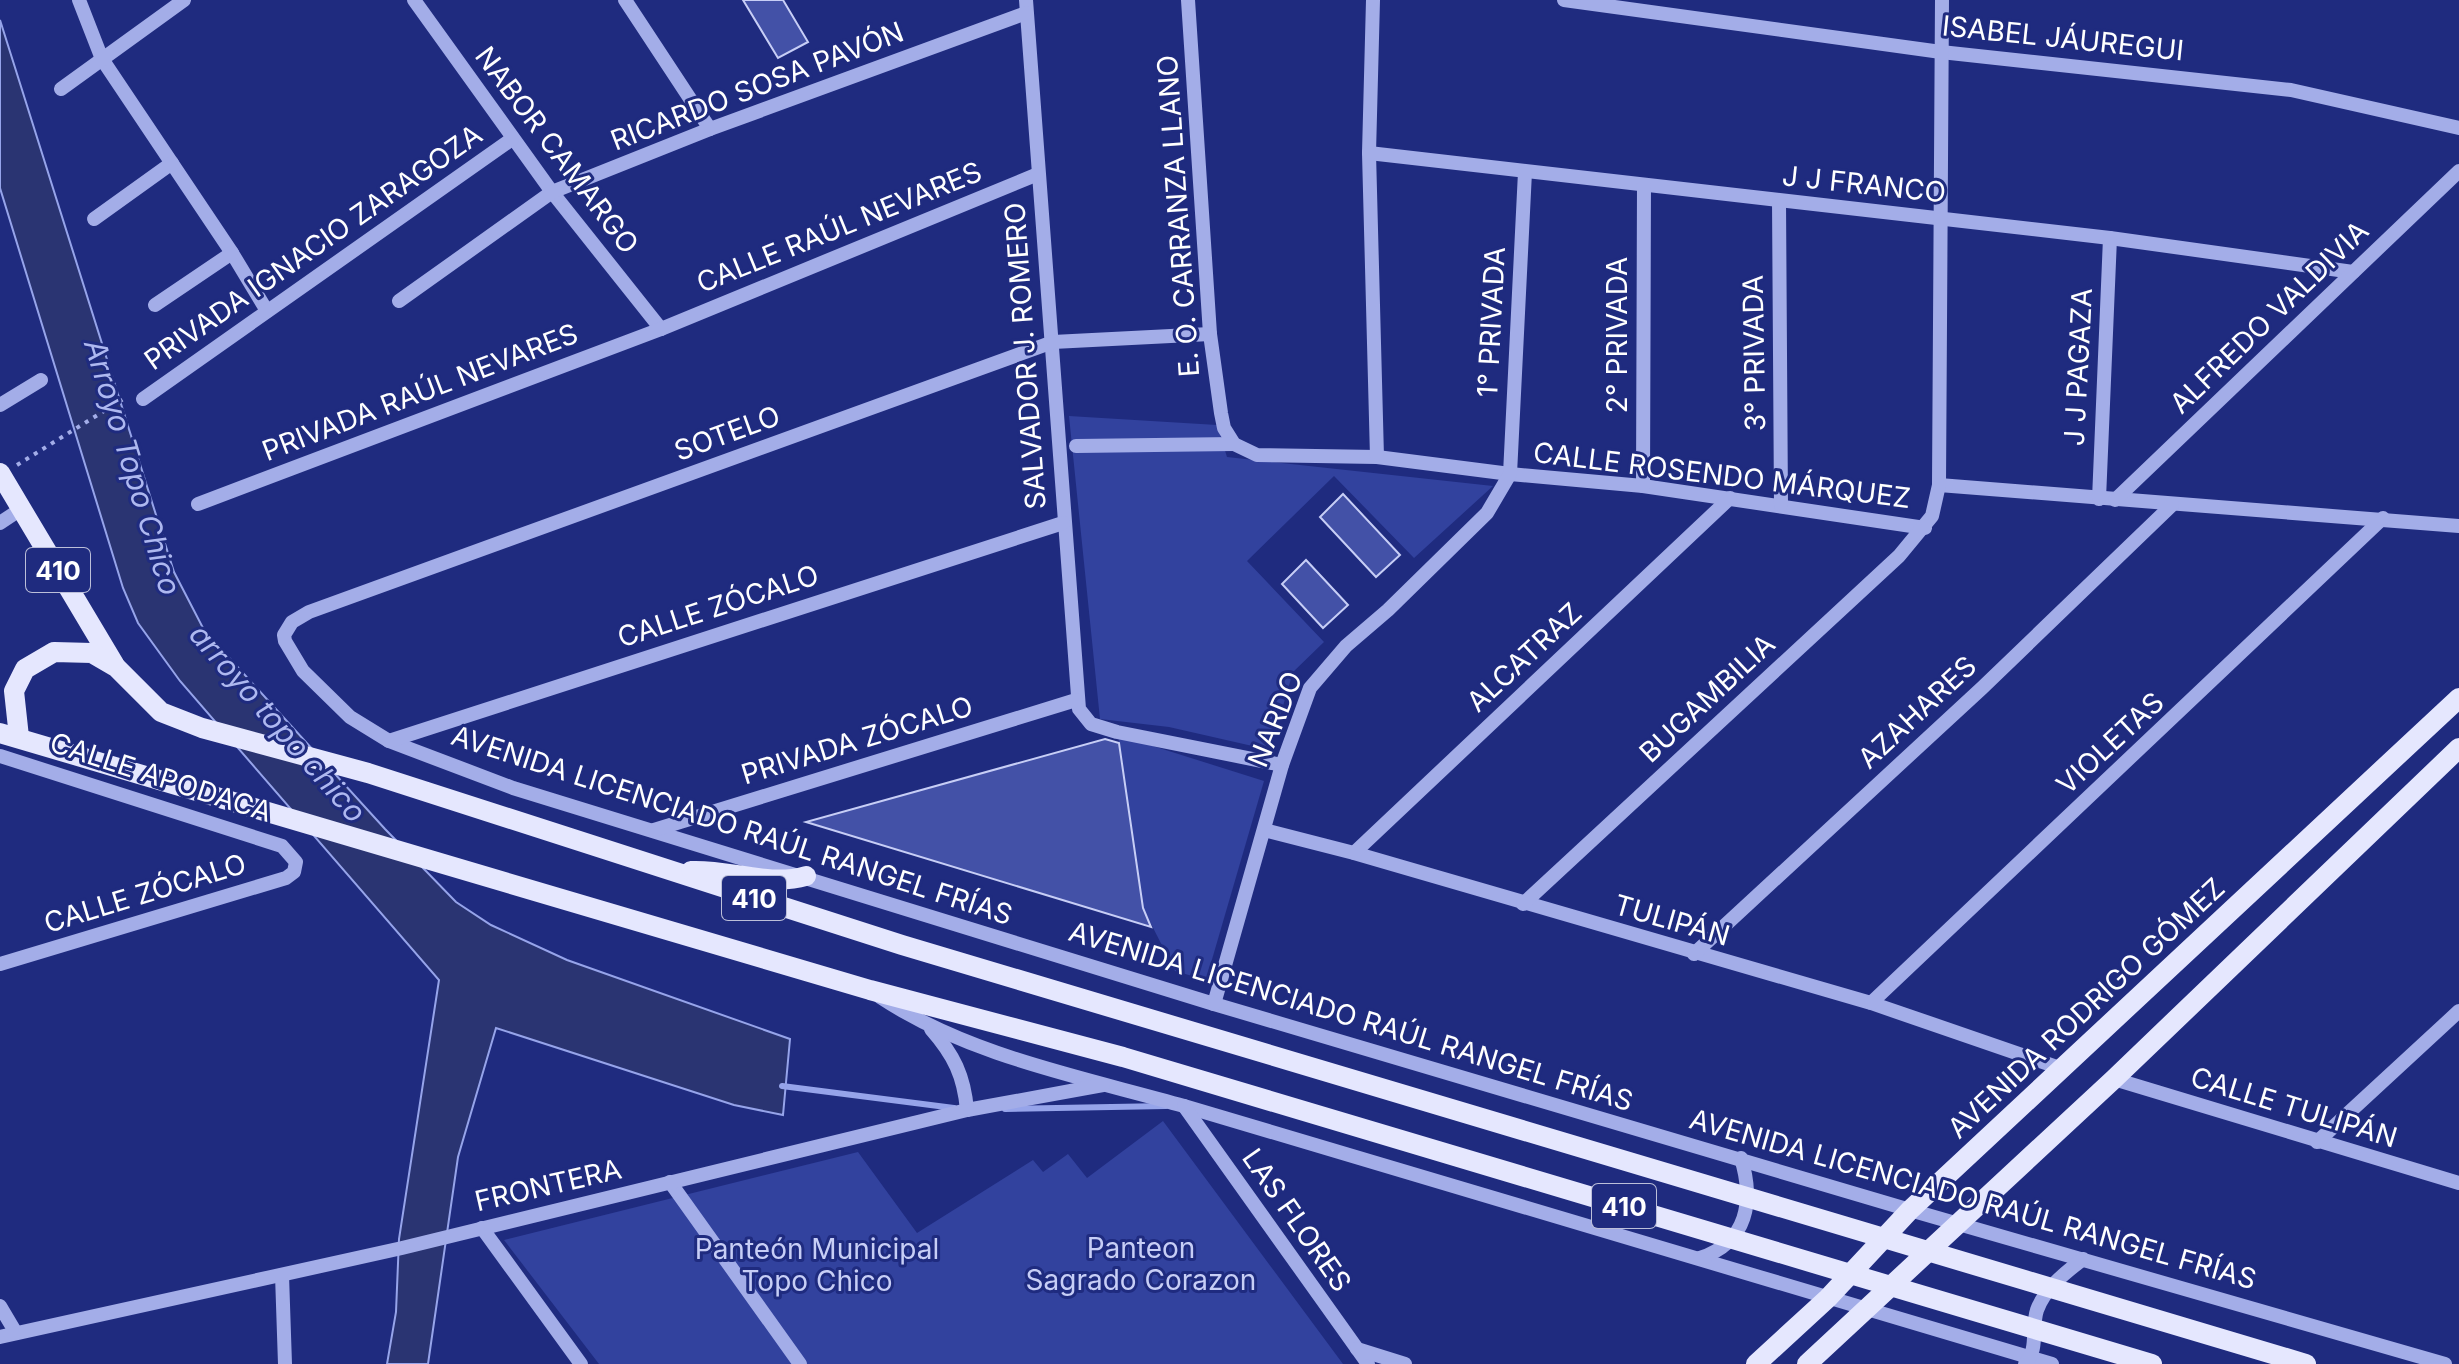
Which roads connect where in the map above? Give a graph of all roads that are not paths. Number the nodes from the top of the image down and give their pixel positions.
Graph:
1 (79, 0) edge
2 (184, 0) edge
3 (414, 0) edge
4 (625, 0) edge
5 (1188, 0) edge
6 (1373, 0) edge
7 (1564, 0) edge
8 (1942, 0) edge
9 (1026, 6) edge
10 (1941, 52) junction
11 (102, 59) junction
12 (61, 89) dead end
13 (2459, 128) edge
14 (710, 129) junction
15 (512, 139) junction
16 (1369, 153) junction
17 (172, 163) junction
18 (2459, 171) edge
19 (1525, 172) junction
20 (1038, 174) junction
21 (1644, 185) junction
22 (552, 192) junction
23 (1779, 201) junction
24 (1938, 218) junction
25 (94, 219) dead end
26 (2110, 238) junction
27 (232, 253) junction
28 (2353, 272) junction
29 (399, 301) dead end
30 (155, 305) dead end
31 (267, 311) junction
32 (661, 329) junction
33 (1210, 334) junction
34 (1053, 342) junction
35 (41, 380) dead end
36 (143, 399) dead end
37 (0, 405) edge
38 (1234, 444) junction
39 (1076, 446) dead end
40 (1377, 457) junction
41 (0, 474) edge
42 (1510, 474) junction
43 (1939, 485) junction
44 (1643, 486) junction
45 (1730, 498) junction
46 (2099, 499) junction
47 (2115, 500) junction
48 (198, 504) dead end
49 (1781, 505) junction
50 (2172, 505) junction
51 (21, 509) junction
52 (2383, 518) junction
53 (0, 523) edge
54 (1063, 523) junction
55 (2459, 526) edge
56 (1925, 528) junction
57 (285, 641) joint
58 (116, 667) junction
59 (2459, 698) edge
60 (1078, 704) junction
61 (9, 735) edge
62 (389, 741) junction
63 (2459, 748) edge
64 (0, 756) edge
65 (1282, 765) junction
66 (654, 830) junction
67 (1264, 830) junction
68 (1354, 853) junction
69 (296, 862) joint
70 (675, 873) junction
71 (806, 876) junction
72 (1523, 904) junction
73 (1694, 954) junction
74 (0, 964) edge
75 (870, 990) junction
76 (1871, 1003) junction
77 (1214, 1004) junction
78 (2459, 1011) edge
79 (928, 1026) junction
80 (2452, 1026) edge
81 (2063, 1069) junction
82 (2114, 1079) junction
83 (1108, 1084) junction
84 (1184, 1106) junction
85 (967, 1110) junction
86 (2317, 1142) junction
87 (1741, 1158) junction
88 (670, 1182) junction
89 (2459, 1183) edge
90 (1910, 1210) junction
91 (1957, 1224) junction
92 (482, 1228) junction
93 (1700, 1258) junction
94 (2083, 1259) junction
95 (282, 1275) junction
96 (1828, 1298) junction
97 (0, 1306) edge
98 (1866, 1309) junction
99 (16, 1333) junction
100 (0, 1337) edge
101 (1357, 1349) junction
102 (2028, 1361) edge
103 (285, 1364) edge
104 (581, 1364) edge
105 (800, 1364) edge
106 (1368, 1364) edge
107 (1405, 1364) edge
108 (1756, 1364) edge
109 (1807, 1364) edge
110 (2052, 1364) edge
111 (2152, 1364) edge
112 (2306, 1364) edge
113 (2445, 1364) edge

1 - 11 street
2 - 11 street
3 - 15 street, NABOR CAMARGO
4 - 14 street
5 - 33 street, E. O. CARRANZA LLANO
6 - 16 street
7 - 10 street, ISABEL JÁUREGUI
8 - 10 street
9 - 14 street, RICARDO SOSA PAVÓN
9 - 20 street, SALVADOR J. ROMERO
10 - 13 street, ISABEL JÁUREGUI
10 - 24 street
11 - 12 street
11 - 17 street
14 - 22 street, RICARDO SOSA PAVÓN
15 - 22 street, NABOR CAMARGO
15 - 31 street, PRIVADA IGNACIO ZARAGOZA
16 - 19 street, J J FRANCO
16 - 40 street
17 - 25 street
17 - 27 street
18 - 28 street, ALFREDO VALDIVIA
19 - 21 street, J J FRANCO
19 - 42 street, 1° PRIVADA
20 - 32 street, CALLE RAÚL NEVARES
20 - 34 street, SALVADOR J. ROMERO
21 - 23 street, J J FRANCO
21 - 44 street, 2° PRIVADA
22 - 29 street, RICARDO SOSA PAVÓN
22 - 32 street, NABOR CAMARGO
23 - 24 street, J J FRANCO
23 - 49 street, 3° PRIVADA
24 - 26 street, J J FRANCO
24 - 43 street
26 - 28 street, J J FRANCO
26 - 46 street, J J PAGAZA
27 - 30 street
27 - 31 street
28 - 47 street, ALFREDO VALDIVIA
31 - 36 street, PRIVADA IGNACIO ZARAGOZA
32 - 48 street, PRIVADA RAÚL NEVARES
33 - 34 street, SOTELO
33 - 38 street, E. O. CARRANZA LLANO
34 - 54 street, SALVADOR J. ROMERO
34 - 57 street, SOTELO
35 - 37 street
38 - 39 street, CALLE ROSENDO MÁRQUEZ
38 - 40 street, CALLE ROSENDO MÁRQUEZ
40 - 42 street, CALLE ROSENDO MÁRQUEZ
41 - 51 main road, 410
42 - 44 street, CALLE ROSENDO MÁRQUEZ
42 - 65 street, NARDO
43 - 46 street, CALLE ROSENDO MÁRQUEZ
43 - 56 street, CALLE ROSENDO MÁRQUEZ
44 - 45 street, CALLE ROSENDO MÁRQUEZ
45 - 49 street, CALLE ROSENDO MÁRQUEZ
45 - 68 street, ALCATRAZ
46 - 47 street, CALLE ROSENDO MÁRQUEZ
47 - 50 street, CALLE ROSENDO MÁRQUEZ
49 - 56 street, CALLE ROSENDO MÁRQUEZ
50 - 52 street, CALLE ROSENDO MÁRQUEZ
50 - 73 street, AZAHARES
51 - 53 street
51 - 58 main road, 410
52 - 55 street, CALLE ROSENDO MÁRQUEZ
52 - 76 street, VIOLETAS
54 - 60 street, SALVADOR J. ROMERO
54 - 62 street, CALLE ZÓCALO
56 - 72 street, BUGAMBILIA
57 - 62 street, AVENIDA LICENCIADO RAÚL RANGEL FRÍAS
58 - 61 main road
58 - 70 main road, 410
59 - 81 main road, AVENIDA RODRIGO GÓMEZ
60 - 65 street
60 - 66 street, PRIVADA ZÓCALO
61 - 75 main road, 410
62 - 66 street, AVENIDA LICENCIADO RAÚL RANGEL FRÍAS
63 - 82 main road
64 - 69 street, CALLE APODACA
65 - 67 street, NARDO
66 - 71 street, AVENIDA LICENCIADO RAÚL RANGEL FRÍAS
67 - 68 street, TULIPÁN
67 - 77 street, NARDO
68 - 72 street, TULIPÁN
69 - 74 street, CALLE ZÓCALO
70 - 71 main road
70 - 112 main road, 410
71 - 77 street, AVENIDA LICENCIADO RAÚL RANGEL FRÍAS
72 - 73 street, TULIPÁN
73 - 76 street, TULIPÁN
75 - 79 street
75 - 111 main road, 410
76 - 81 street, TULIPÁN
77 - 87 street, AVENIDA LICENCIADO RAÚL RANGEL FRÍAS
78 - 80 street
79 - 83 street
79 - 85 street
80 - 86 street
81 - 90 main road, AVENIDA RODRIGO GÓMEZ
82 - 86 street, CALLE TULIPÁN
82 - 91 main road
83 - 84 street
83 - 85 street, FRONTERA
84 - 93 street
84 - 101 street, LAS FLORES
85 - 88 street, FRONTERA
86 - 89 street, CALLE TULIPÁN
87 - 90 street, AVENIDA LICENCIADO RAÚL RANGEL FRÍAS
87 - 93 street
88 - 92 street, FRONTERA
88 - 105 street
90 - 91 street, AVENIDA LICENCIADO RAÚL RANGEL FRÍAS
90 - 96 main road, AVENIDA RODRIGO GÓMEZ
91 - 94 street, AVENIDA LICENCIADO RAÚL RANGEL FRÍAS
91 - 98 main road
92 - 95 street, FRONTERA
92 - 104 street
93 - 96 street
94 - 102 street
94 - 113 street, AVENIDA LICENCIADO RAÚL RANGEL FRÍAS
95 - 99 street, FRONTERA
95 - 103 street
96 - 98 street
96 - 108 main road, AVENIDA RODRIGO GÓMEZ
97 - 99 street
98 - 102 street
98 - 109 main road
99 - 100 street, FRONTERA
101 - 106 street, LAS FLORES
101 - 107 street
102 - 110 street

